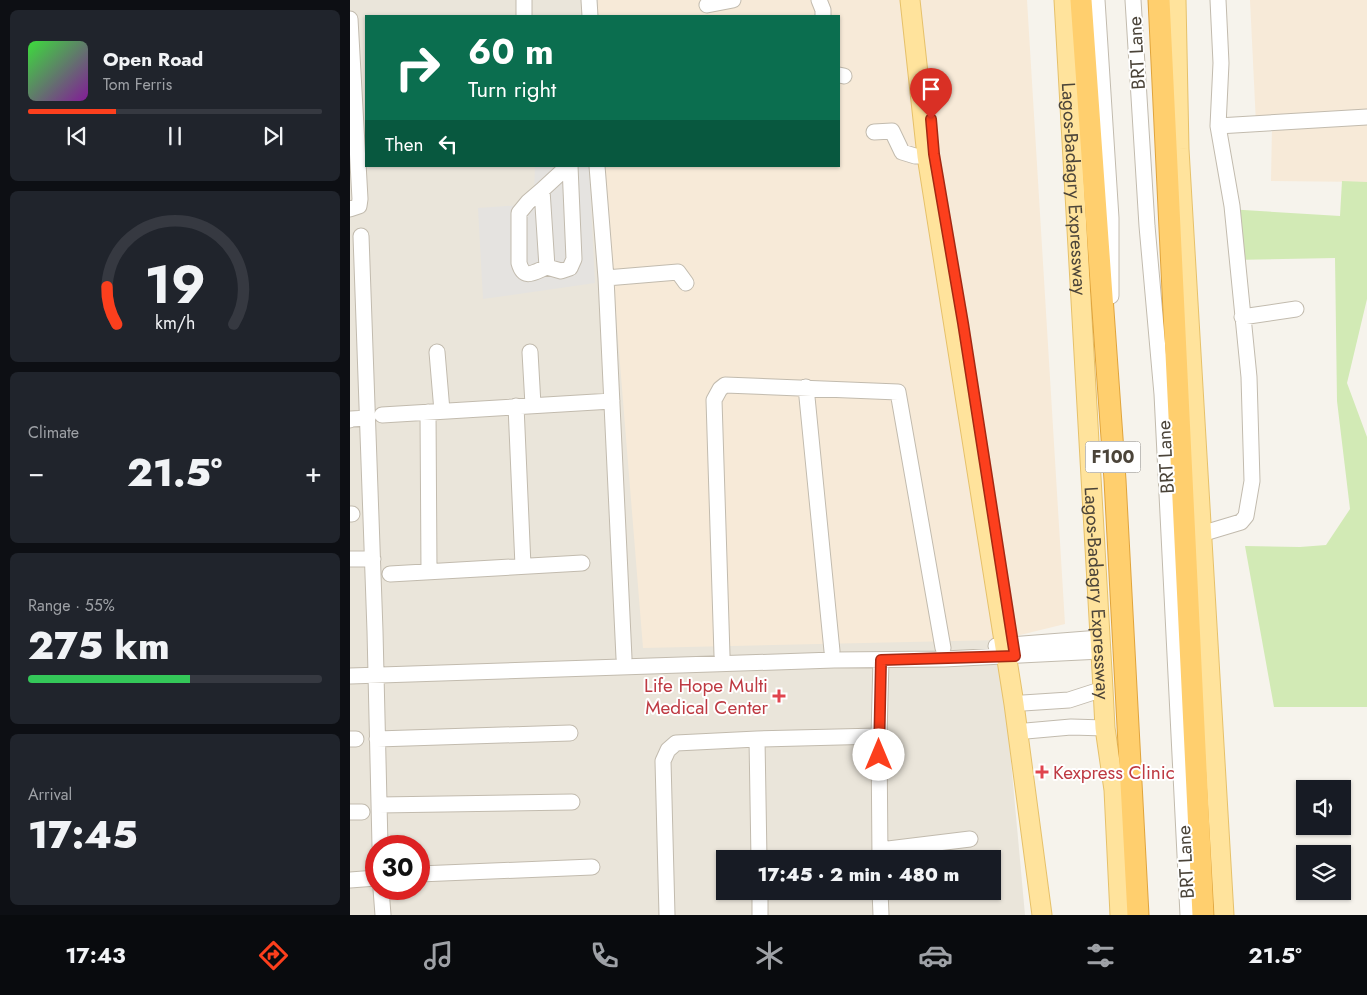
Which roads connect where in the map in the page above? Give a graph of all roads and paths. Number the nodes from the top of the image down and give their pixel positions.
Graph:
1 (524, 0) edge
2 (589, 0) edge
3 (734, 0) edge
4 (819, 0) edge
5 (910, 0) edge
6 (920, 0) edge
7 (1064, 0) edge
8 (1081, 0) edge
9 (1098, 0) edge
10 (1133, 0) edge
11 (1159, 0) edge
12 (1176, 0) edge
13 (1218, 0) edge
14 (708, 7) edge
15 (524, 15) edge
16 (590, 15) edge
17 (823, 15) edge
18 (350, 19) edge
19 (352, 90) edge
20 (1367, 117) edge
21 (1218, 126) junction
22 (874, 132) dead end
23 (927, 156) junction
24 (568, 167) edge
25 (569, 167) edge
26 (597, 167) edge
27 (542, 190) junction
28 (350, 210) edge
29 (361, 236) dead end
30 (547, 267) junction
31 (606, 278) junction
32 (686, 283) dead end
33 (1296, 310) dead end
34 (1242, 317) junction
35 (437, 352) dead end
36 (530, 352) dead end
37 (806, 388) junction
38 (612, 402) junction
39 (533, 405) junction
40 (516, 406) junction
41 (435, 412) junction
42 (375, 416) junction
43 (350, 420) edge
44 (1201, 534) junction
45 (350, 559) edge
46 (373, 560) junction
47 (582, 564) dead end
48 (523, 566) junction
49 (429, 571) junction
50 (390, 574) dead end
51 (1101, 644) junction
52 (943, 648) junction
53 (832, 651) junction
54 (1010, 651) junction
55 (722, 655) junction
56 (624, 658) junction
57 (881, 660) junction
58 (350, 667) edge
59 (376, 671) junction
60 (350, 676) edge
61 (1103, 689) junction
62 (1069, 700) junction
63 (1023, 704) junction
64 (1071, 727) junction
65 (1105, 728) junction
66 (1026, 731) junction
67 (570, 733) dead end
68 (879, 736) junction
69 (377, 739) junction
70 (757, 739) junction
71 (572, 802) dead end
72 (379, 805) junction
73 (380, 835) edge
74 (970, 839) dead end
75 (759, 850) edge
76 (880, 850) edge
77 (904, 850) edge
78 (592, 867) dead end
79 (430, 874) edge
80 (365, 879) edge
81 (350, 880) edge
82 (382, 900) edge
83 (760, 900) edge
84 (880, 900) edge
85 (383, 915) edge
86 (667, 915) edge
87 (760, 915) edge
88 (881, 915) edge
89 (1042, 915) edge
90 (1049, 915) edge
91 (1120, 915) edge
92 (1138, 915) edge
93 (1188, 915) edge
94 (1203, 915) edge
95 (1224, 915) edge

1 - 15 street
2 - 16 street
3 - 14 street
4 - 17 street
5 - 23 main road
6 - 54 main road
7 - 51 main road, Lagos-Badagry Expressway
8 - 92 highway, Lagos-Badagry Expressway / F100
9 - 92 street, BRT Lane
10 - 93 street, BRT Lane
11 - 94 highway
12 - 44 main road
13 - 21 street
18 - 19 street
19 - 28 street
20 - 21 street
21 - 34 street
22 - 23 street
23 - 54 main road
24 - 27 street
25 - 30 street
26 - 31 street
27 - 30 street
27 - 30 street
29 - 42 street
31 - 32 street
31 - 38 street
33 - 34 street
34 - 44 street
35 - 41 street
36 - 39 street
37 - 52 street
37 - 53 street
37 - 55 street
38 - 39 street
38 - 56 street
39 - 40 street
40 - 41 street
40 - 48 street
41 - 42 street
41 - 49 street
42 - 43 street
42 - 46 street
44 - 95 main road
45 - 46 street
46 - 59 street
47 - 48 street
48 - 49 street
49 - 50 street
51 - 54 street
51 - 61 main road, Lagos-Badagry Expressway
52 - 53 street
52 - 54 street
53 - 55 street
54 - 57 street
54 - 63 main road
54 - 89 main road
55 - 56 street
56 - 59 street
57 - 59 street
57 - 68 street
58 - 59 street
59 - 60 street
59 - 69 street
61 - 62 street
61 - 65 main road, Lagos-Badagry Expressway
62 - 63 street
62 - 64 street
63 - 66 main road
64 - 65 street
64 - 66 street
65 - 91 main road, Lagos-Badagry Expressway
66 - 90 main road
67 - 69 street
68 - 70 street
68 - 76 street
69 - 72 street
70 - 75 street
70 - 86 street
71 - 72 street
72 - 73 street
74 - 77 street
78 - 79 street
80 - 81 street
82 - 85 street
83 - 87 street
84 - 88 street

